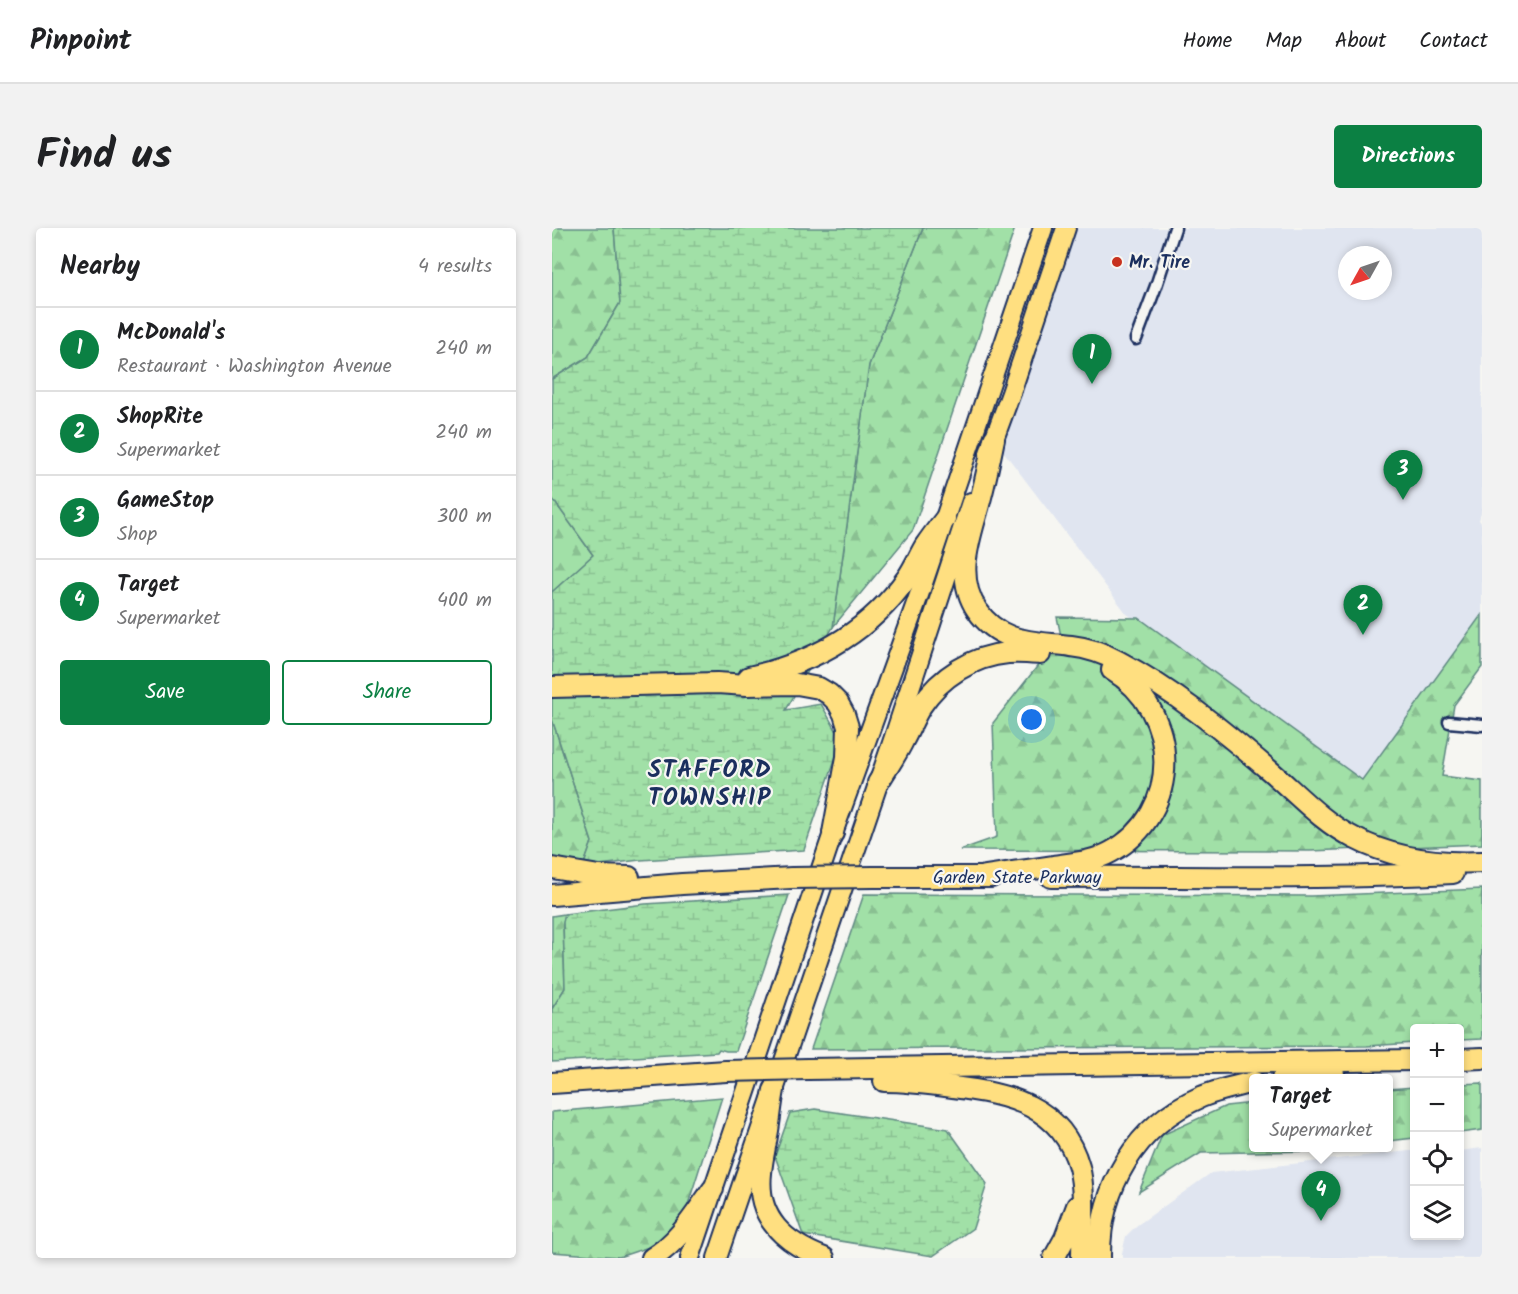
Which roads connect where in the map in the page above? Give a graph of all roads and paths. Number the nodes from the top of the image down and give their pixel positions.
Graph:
1 (1043, 228) edge
2 (1066, 228) edge
3 (1175, 228) edge
4 (1136, 339) dead end
5 (994, 439) junction
6 (945, 519) junction
7 (717, 683) junction
8 (552, 687) edge
9 (1449, 722) dead end
10 (1482, 725) edge
11 (878, 783) junction
12 (833, 833) junction
13 (1482, 862) edge
14 (552, 868) edge
15 (1482, 872) edge
16 (980, 877) junction
17 (682, 884) junction
18 (552, 896) edge
19 (1482, 1058) edge
20 (1464, 1059) edge
21 (1410, 1060) edge
22 (1410, 1060) edge
23 (808, 1070) junction
24 (1332, 1074) edge
25 (552, 1083) edge
26 (1249, 1083) edge
27 (774, 1090) junction
28 (713, 1190) junction
29 (1082, 1192) junction
30 (652, 1258) edge
31 (690, 1258) edge
32 (717, 1258) edge
33 (824, 1258) edge
34 (1054, 1258) edge
35 (1082, 1258) edge
36 (1100, 1258) edge

1 - 6 highway
2 - 5 highway
3 - 4 street
5 - 11 highway
5 - 13 highway
6 - 7 highway
6 - 12 highway
7 - 8 highway
7 - 12 highway
9 - 10 street
11 - 16 highway
11 - 27 highway
12 - 28 highway
14 - 17 highway
15 - 16 highway, Garden State Parkway
16 - 17 highway, Garden State Parkway, bridge
17 - 18 highway, Garden State Parkway
19 - 20 highway
21 - 23 highway
22 - 24 highway
23 - 25 highway, bridge
23 - 29 highway
26 - 36 highway
27 - 32 highway
27 - 33 highway
28 - 30 highway
28 - 31 highway
29 - 34 highway
29 - 35 highway

